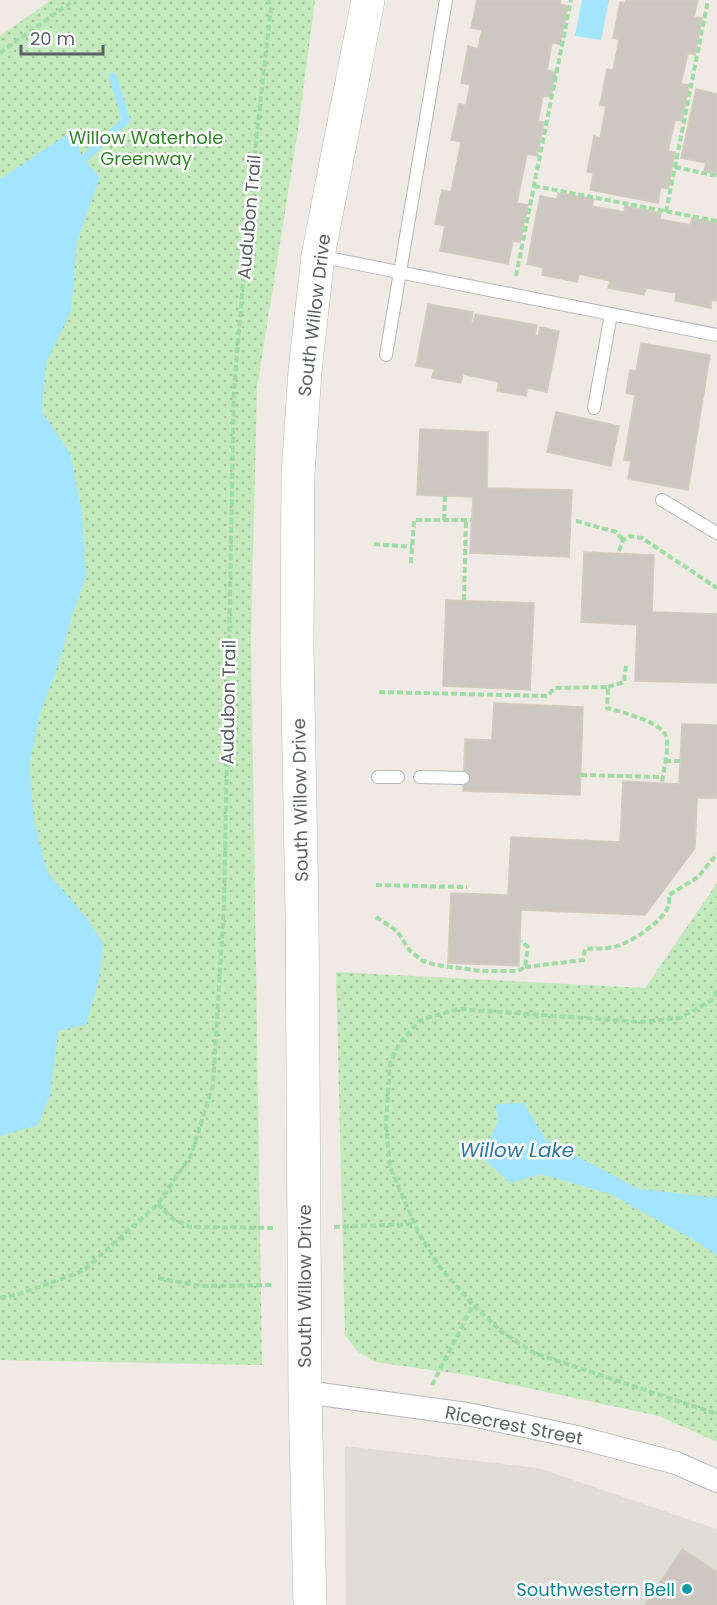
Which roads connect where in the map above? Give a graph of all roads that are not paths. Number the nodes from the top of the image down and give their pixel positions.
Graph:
1 (368, 0) edge
2 (446, 0) edge
3 (318, 256) junction
4 (399, 272) junction
5 (611, 314) junction
6 (717, 335) edge
7 (386, 355) dead end
8 (594, 408) dead end
9 (662, 500) dead end
10 (717, 532) edge
11 (378, 777) dead end
12 (398, 777) dead end
13 (420, 777) dead end
14 (463, 778) dead end
15 (305, 1392) junction
16 (717, 1481) edge
17 (310, 1605) edge

1 - 3 street, South Willow Drive
2 - 4 lane
3 - 4 lane
3 - 15 street, South Willow Drive
4 - 5 lane
4 - 7 lane
5 - 6 lane
5 - 8 lane
9 - 10 lane
11 - 12 lane
13 - 14 lane
15 - 16 street, Ricecrest Street
15 - 17 street, South Willow Drive

